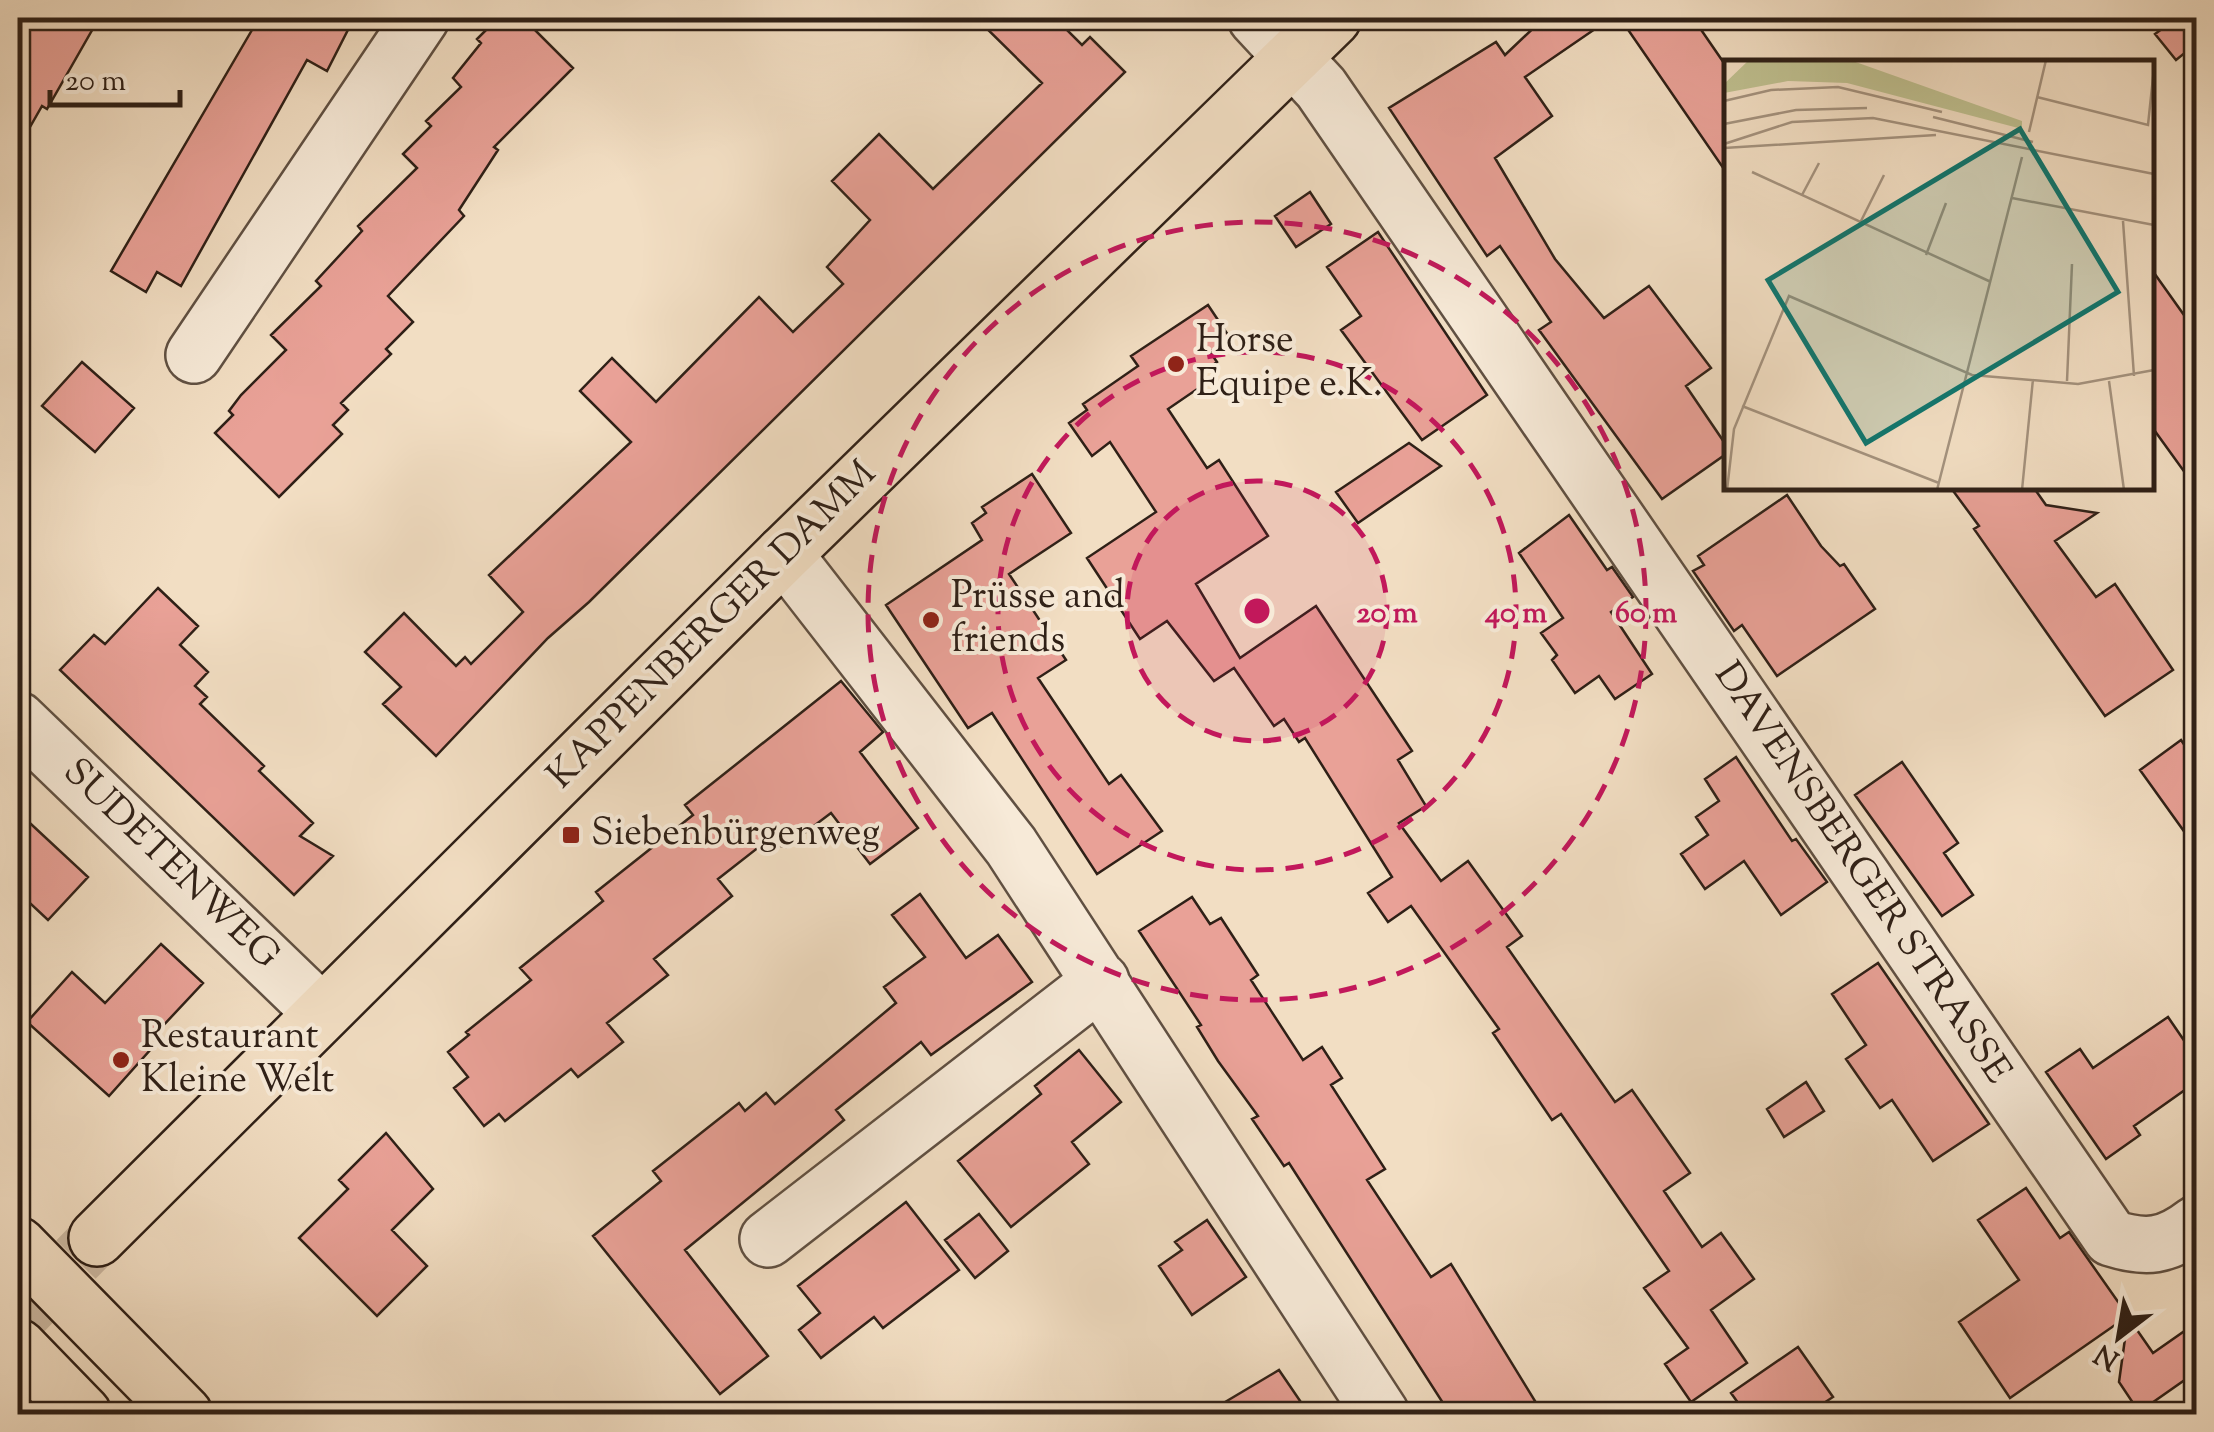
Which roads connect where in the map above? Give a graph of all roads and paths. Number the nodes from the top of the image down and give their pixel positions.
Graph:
1 (421, 18) edge
2 (1256, 18) edge
3 (1333, 18) edge
4 (1294, 56) junction
5 (194, 356) dead end
6 (784, 554) junction
7 (18, 720) edge
8 (1101, 981) junction
9 (321, 1012) junction
10 (2189, 1229) edge
11 (97, 1238) tunnel mouth
12 (768, 1239) dead end
13 (18, 1245) edge
14 (18, 1347) edge
15 (177, 1403) edge
16 (82, 1414) edge
17 (1381, 1414) edge

1 - 5 street
2 - 4 street
3 - 4 main road, KAPPENBERGER DAMM
4 - 6 main road, KAPPENBERGER DAMM
4 - 10 street, DAVENSBERGER STRASSE
6 - 8 street
6 - 9 main road, KAPPENBERGER DAMM
7 - 9 street, SUDETENWEG
8 - 12 street
8 - 17 street
9 - 11 main road, KAPPENBERGER DAMM
13 - 15 main road
14 - 16 main road

